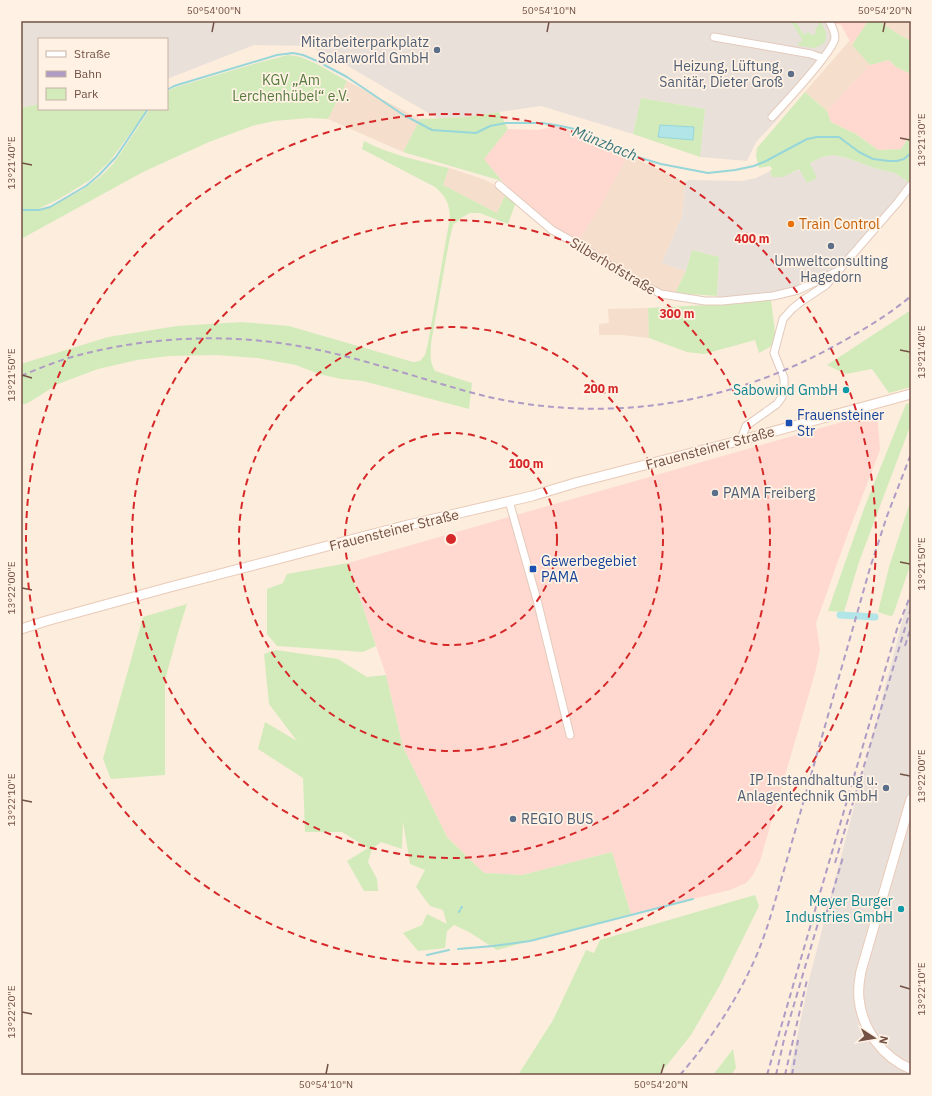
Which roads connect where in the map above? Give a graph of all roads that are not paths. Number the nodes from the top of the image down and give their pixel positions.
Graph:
1 (828, 21) edge
2 (714, 37) dead end
3 (822, 58) junction
4 (772, 117) dead end
5 (499, 185) dead end
6 (911, 185) edge
7 (836, 272) junction
8 (911, 394) edge
9 (742, 440) junction
10 (509, 501) junction
11 (21, 629) edge
12 (570, 735) dead end
13 (911, 799) edge
14 (911, 1069) edge

1 - 3 street
2 - 3 street
3 - 4 street
5 - 7 street, Silberhofstraße
6 - 7 street, Silberhofstraße
7 - 9 street, Silberhofstraße
8 - 9 main road, Frauensteiner Straße
9 - 10 main road, Frauensteiner Straße
10 - 11 main road, Frauensteiner Straße
10 - 12 street
13 - 14 main road

